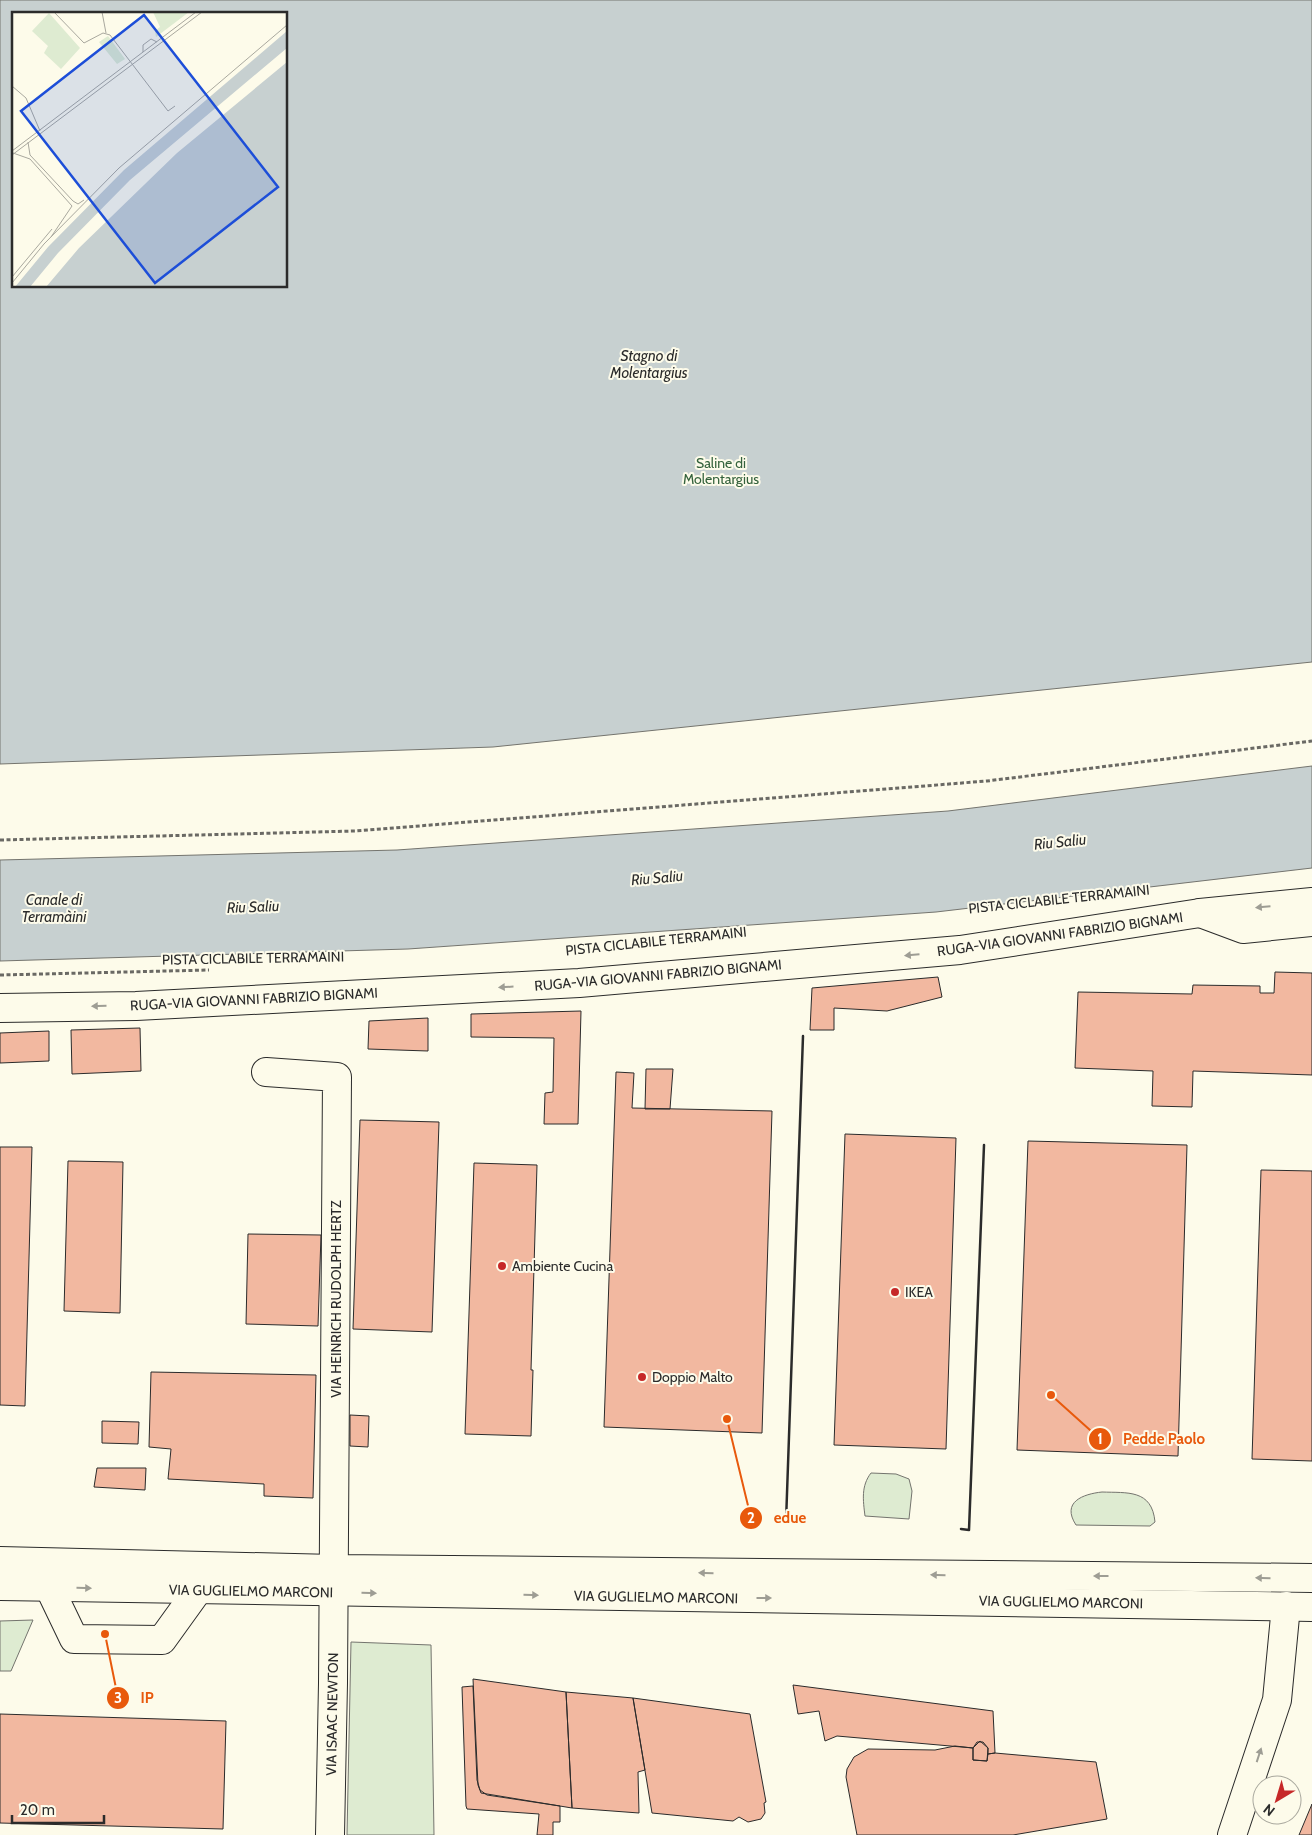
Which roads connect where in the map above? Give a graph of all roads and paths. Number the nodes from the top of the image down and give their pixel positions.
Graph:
1 (1312, 741) edge
2 (0, 840) edge
3 (1312, 902) edge
4 (1200, 913) junction
5 (1312, 922) edge
6 (218, 970) dead end
7 (0, 975) edge
8 (0, 1008) edge
9 (266, 1072) dead end
10 (0, 1561) edge
11 (1312, 1578) edge
12 (334, 1581) junction
13 (0, 1586) edge
14 (49, 1587) junction
15 (198, 1590) junction
16 (1299, 1606) edge
17 (330, 1835) edge
18 (1232, 1835) edge

1 - 2 path
3 -> 4 main road, RUGA-VIA GIOVANNI FABRIZIO BIGNAMI
4 - 5 main road
4 -> 8 main road, RUGA-VIA GIOVANNI FABRIZIO BIGNAMI
6 - 7 path, PISTA CICLABILE TERRAMAINI
9 - 12 main road, VIA HEINRICH RUDOLPH HERTZ
10 - 12 main road
11 -> 12 main road
12 - 15 main road, VIA GUGLIELMO MARCONI
12 -> 16 main road, VIA GUGLIELMO MARCONI
12 - 17 main road, VIA ISAAC NEWTON
13 - 14 main road, VIA GUGLIELMO MARCONI
14 -> 15 main road, VIA GUGLIELMO MARCONI
14 - 15 main road
18 -> 16 main road

